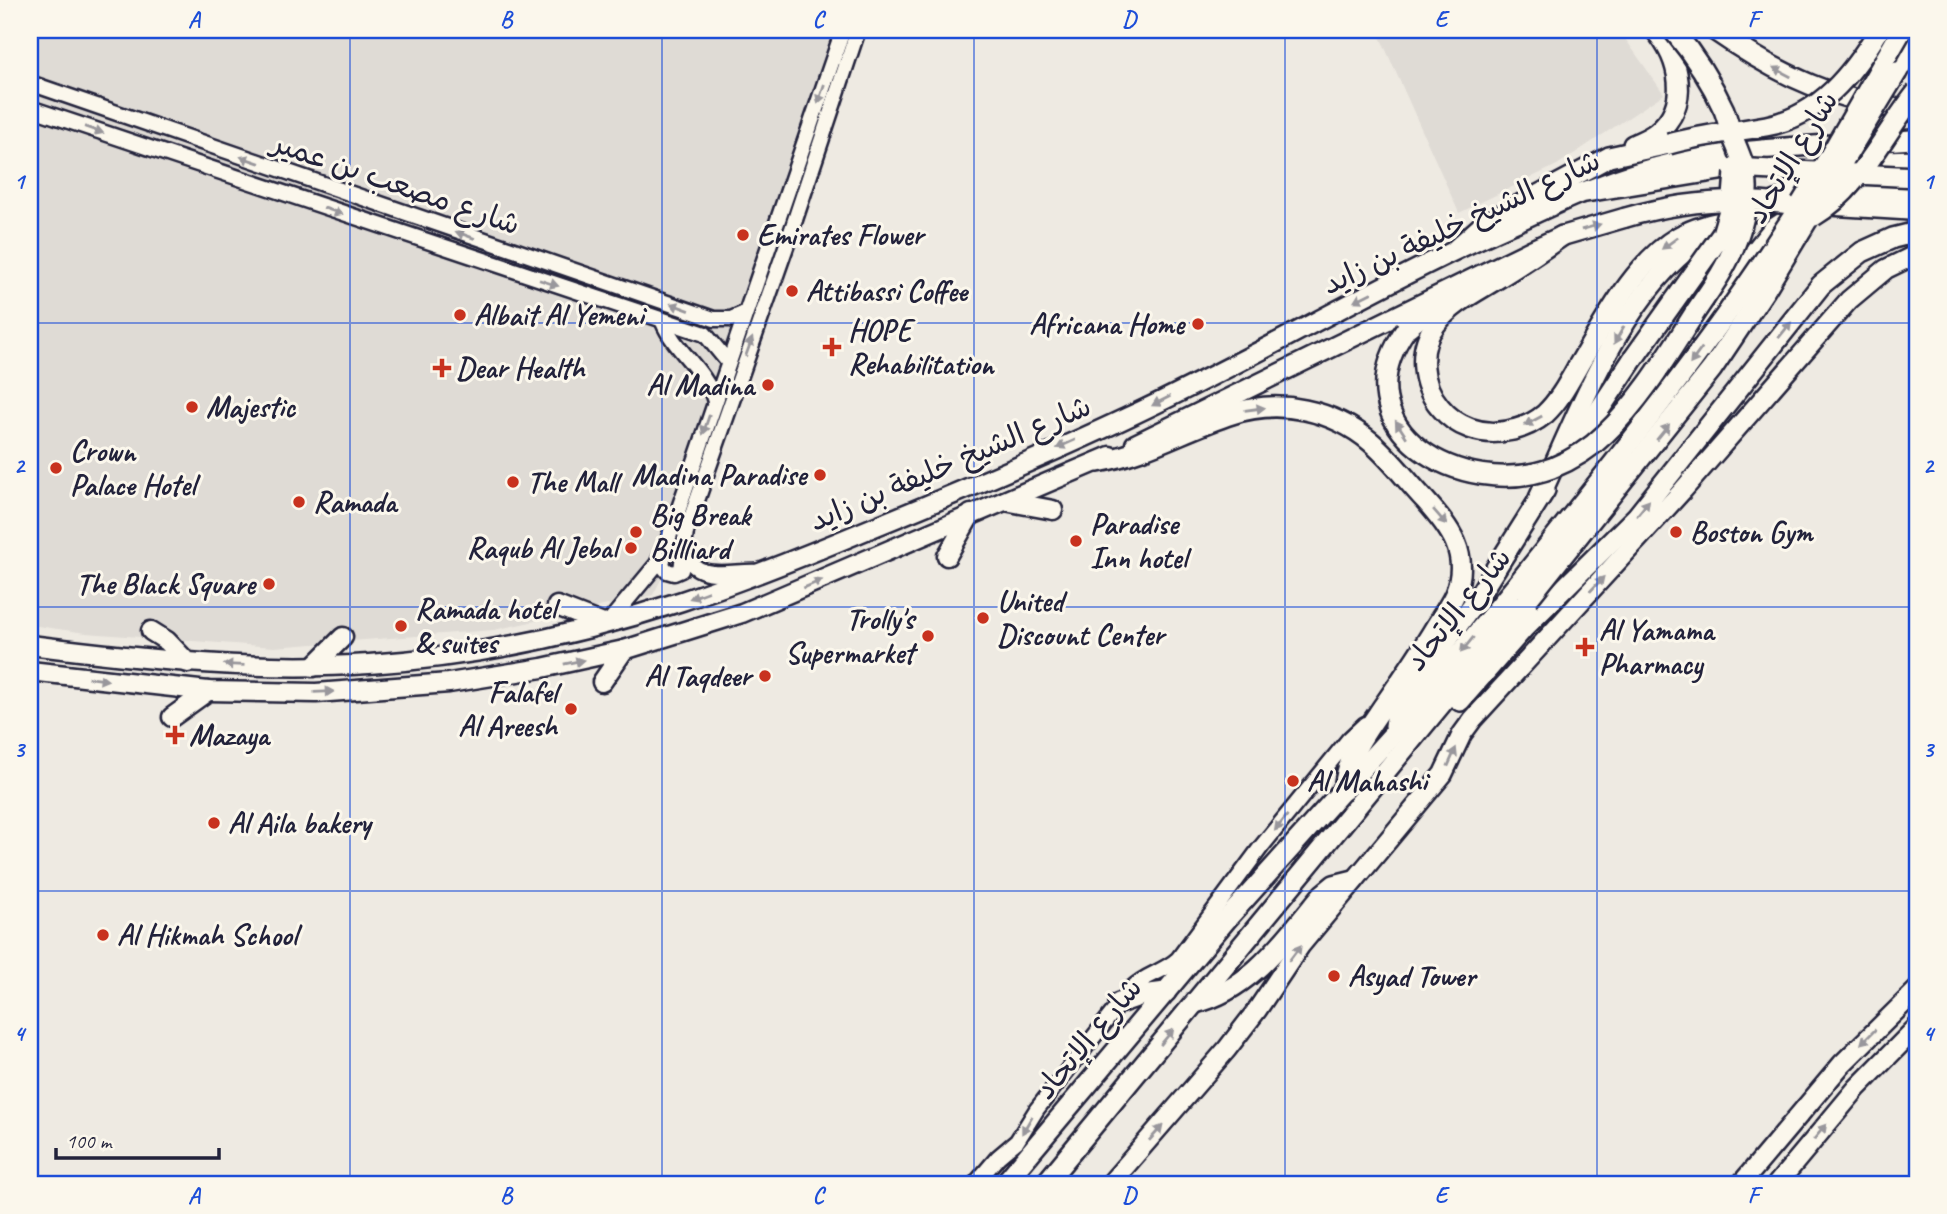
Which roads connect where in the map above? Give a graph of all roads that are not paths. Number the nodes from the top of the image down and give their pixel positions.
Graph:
1 (843, 30) edge
2 (858, 30) edge
3 (1655, 30) edge
4 (1673, 30) edge
5 (1714, 30) edge
6 (1879, 30) edge
7 (1902, 30) edge
8 (1917, 39) edge
9 (1917, 63) edge
10 (1898, 72) junction
11 (30, 83) edge
12 (1917, 92) edge
13 (30, 108) edge
14 (1917, 112) edge
15 (1917, 139) edge
16 (1736, 146) junction
17 (1609, 157) junction
18 (1917, 160) edge
19 (1917, 177) edge
20 (1580, 193) junction
21 (1917, 193) edge
22 (1917, 211) edge
23 (1795, 214) junction
24 (1734, 219) junction
25 (1917, 232) edge
26 (1562, 236) junction
27 (1456, 249) junction
28 (1917, 254) edge
29 (1496, 267) junction
30 (745, 313) junction
31 (714, 319) junction
32 (663, 322) junction
33 (705, 334) junction
34 (1673, 348) junction
35 (728, 362) junction
36 (715, 401) junction
37 (1098, 462) junction
38 (1539, 498) junction
39 (1005, 501) junction
40 (1053, 510) dead end
41 (971, 514) junction
42 (665, 549) junction
43 (685, 552) junction
44 (947, 556) dead end
45 (763, 572) junction
46 (1520, 596) junction
47 (557, 606) dead end
48 (606, 623) junction
49 (151, 631) dead end
50 (344, 637) dead end
51 (30, 645) edge
52 (624, 650) junction
53 (188, 663) junction
54 (313, 667) junction
55 (30, 671) edge
56 (602, 682) dead end
57 (208, 691) junction
58 (173, 717) dead end
59 (1375, 718) junction
60 (1421, 727) junction
61 (1395, 733) junction
62 (1344, 791) junction
63 (1354, 880) junction
64 (1917, 990) edge
65 (1166, 992) junction
66 (1119, 1003) junction
67 (1195, 1003) junction
68 (1917, 1027) edge
69 (975, 1184) edge
70 (1004, 1184) edge
71 (1045, 1184) edge
72 (1111, 1184) edge
73 (1741, 1184) edge
74 (1777, 1184) edge

1 -> 30 street
43 -> 2 street
3 - 17 highway
4 - 16 highway, bridge
14 -> 5 highway
6 - 17 highway, bridge
7 - 23 highway, شارع الإتحاد, bridge
8 - 10 highway, شارع الإتحاد
9 - 10 highway
10 - 23 highway, شارع الإتحاد, bridge
31 -> 11 street, شارع مصعب بن عمير
12 - 23 highway, bridge
13 -> 32 street, شارع مصعب بن عمير
15 - 20 main road, شارع الشيخ خليفة بن زايد
16 - 34 highway, bridge
16 - 38 highway, bridge
17 - 27 highway
18 - 24 highway
19 - 20 highway, bridge
20 - 27 main road, شارع الشيخ خليفة بن زايد
21 - 23 highway
22 - 23 main road, شارع الشيخ خليفة بن زايد
26 -> 23 main road, شارع الشيخ خليفة بن زايد, bridge
23 - 34 highway, bridge
23 - 46 highway, شارع الإتحاد, bridge
24 -> 26 highway
24 -> 38 highway
60 -> 25 highway
26 - 29 main road, شارع الشيخ خليفة بن زايد
27 -> 45 main road, شارع الشيخ خليفة بن زايد
63 -> 28 main road
34 -> 29 highway, bridge
29 - 37 main road, شارع الشيخ خليفة بن زايد
30 - 31 street
30 - 35 street
31 - 33 street
32 - 33 street, شارع مصعب بن عمير
32 - 36 street
33 - 35 street
35 - 36 street
36 -> 42 street
37 - 39 main road, شارع الشيخ خليفة بن زايد
37 -> 59 highway
38 - 61 highway
39 - 40 main road
39 - 41 main road, شارع الشيخ خليفة بن زايد
41 - 44 main road
52 -> 41 main road, شارع الشيخ خليفة بن زايد
42 - 43 street
42 - 48 street
43 - 45 street
45 -> 48 main road, شارع الشيخ خليفة بن زايد
46 - 60 highway, شارع الإتحاد
46 -> 61 highway, شارع الإتحاد
47 - 48 main road
48 - 54 main road, شارع الشيخ خليفة بن زايد
49 - 53 main road
50 - 54 main road
51 - 53 main road, شارع الشيخ خليفة بن زايد
52 - 56 main road
57 -> 52 main road, شارع الشيخ خليفة بن زايد
54 -> 53 main road, شارع الشيخ خليفة بن زايد
55 -> 57 main road, شارع الشيخ خليفة بن زايد
57 - 58 main road
59 - 62 highway
59 -> 66 street
60 - 67 highway, شارع الإتحاد
61 - 62 highway, شارع الإتحاد
62 - 65 highway, شارع الإتحاد
63 - 67 highway
72 -> 63 main road
64 -> 73 main road
65 - 66 highway
65 - 70 highway, شارع الإتحاد
66 -> 69 street
71 -> 67 highway, شارع الإتحاد
74 -> 68 main road

